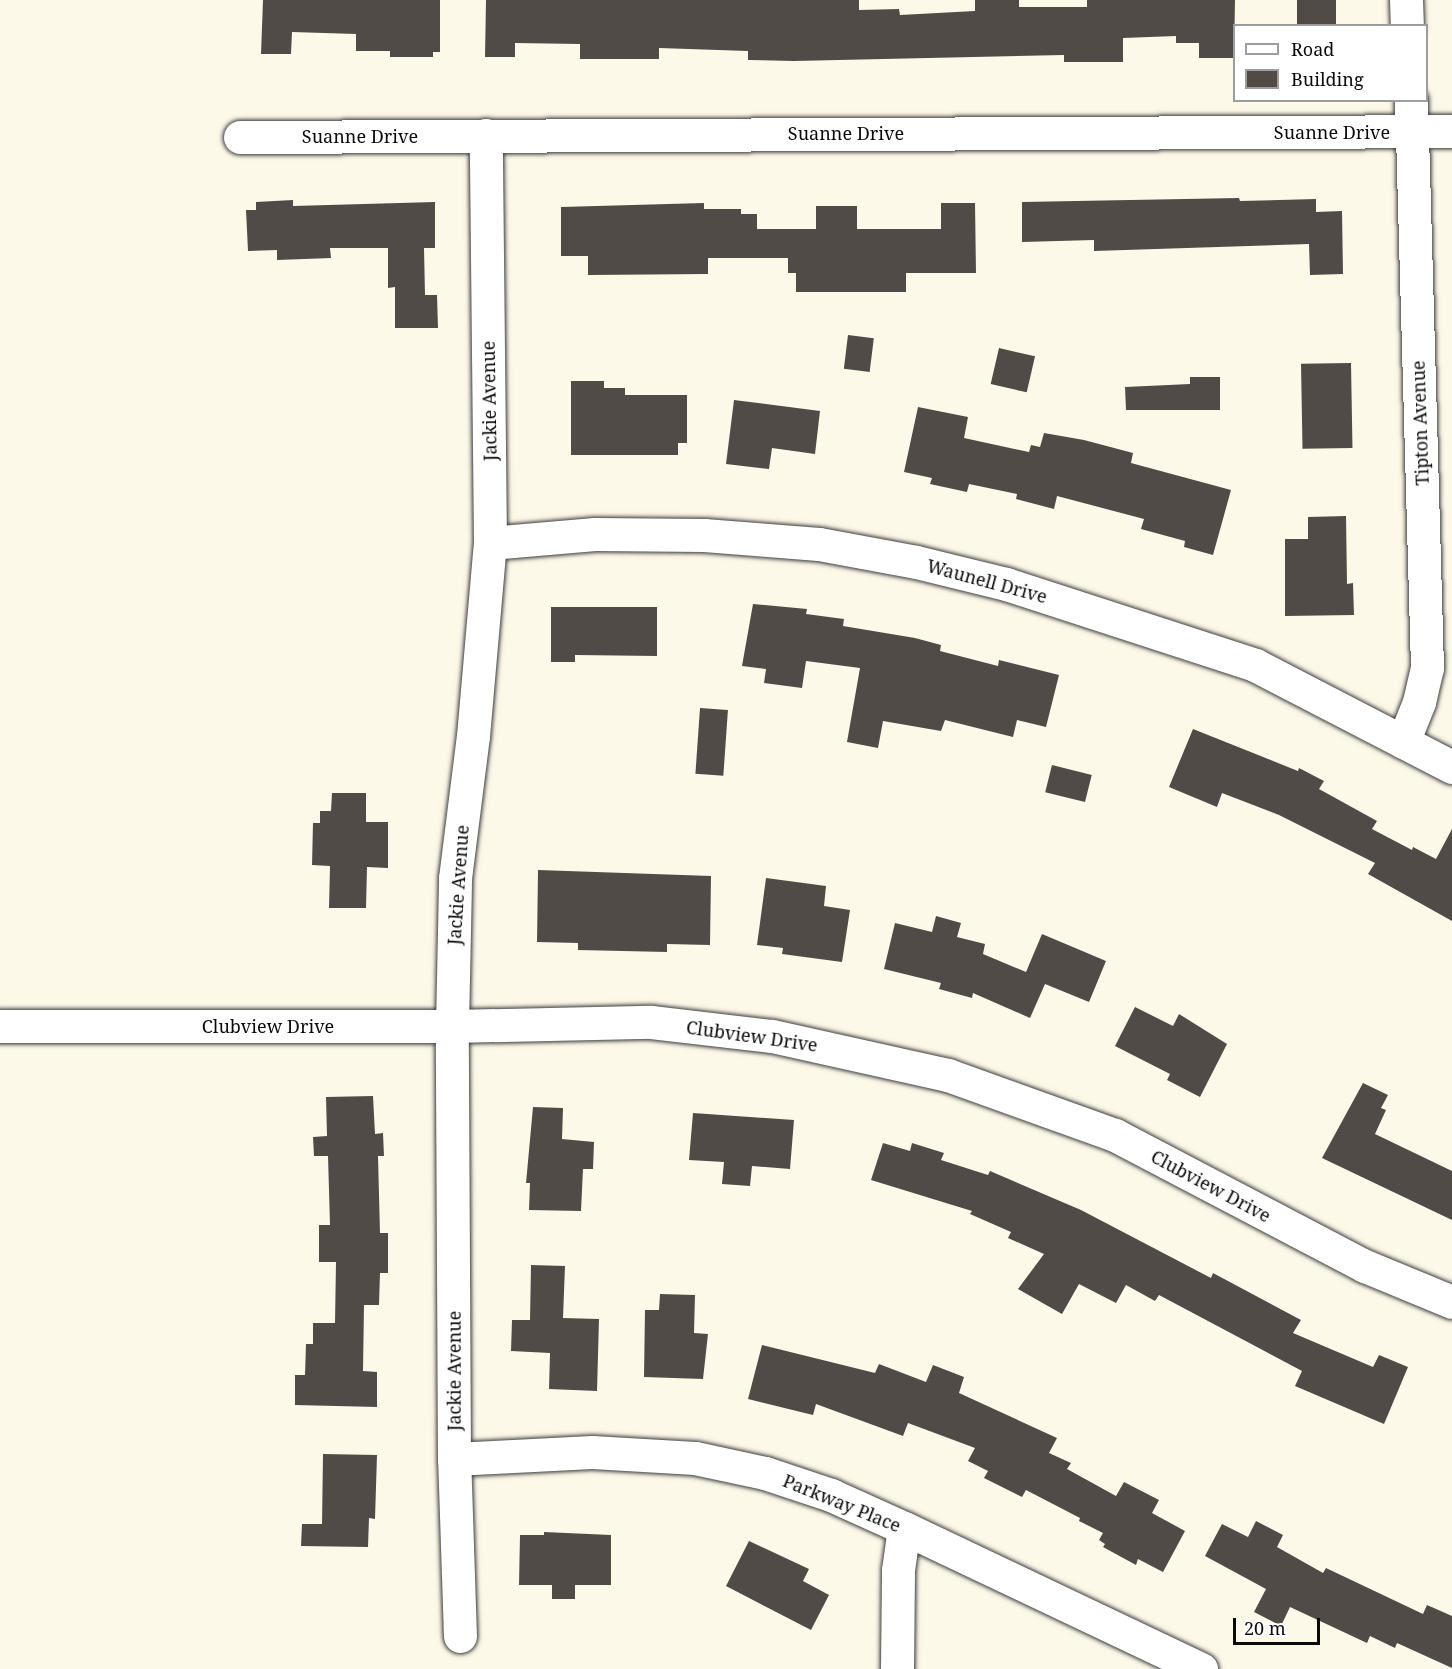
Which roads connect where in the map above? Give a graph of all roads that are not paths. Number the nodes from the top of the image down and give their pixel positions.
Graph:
1 (1406, 0) edge
2 (1407, 24) edge
3 (1411, 116) edge
4 (1452, 131) edge
5 (486, 135) junction
6 (240, 137) dead end
7 (490, 543) junction
8 (1403, 742) junction
9 (1452, 767) edge
10 (0, 1026) edge
11 (452, 1026) junction
12 (1452, 1302) edge
13 (454, 1458) junction
14 (904, 1528) junction
15 (459, 1636) dead end
16 (897, 1669) edge
17 (1201, 1669) edge

1 - 2 street
3 - 4 street, Suanne Drive
3 - 5 street, Suanne Drive
3 - 8 street, Tipton Avenue
5 - 6 street, Suanne Drive
5 - 7 street, Jackie Avenue
7 - 8 street, Waunell Drive
7 - 11 street, Jackie Avenue
8 - 9 street, Waunell Drive
10 - 11 street, Clubview Drive
11 - 12 street, Clubview Drive
11 - 13 street, Jackie Avenue
13 - 14 street, Parkway Place
13 - 15 street, Jackie Avenue
14 - 16 street
14 - 17 street, Parkway Place

